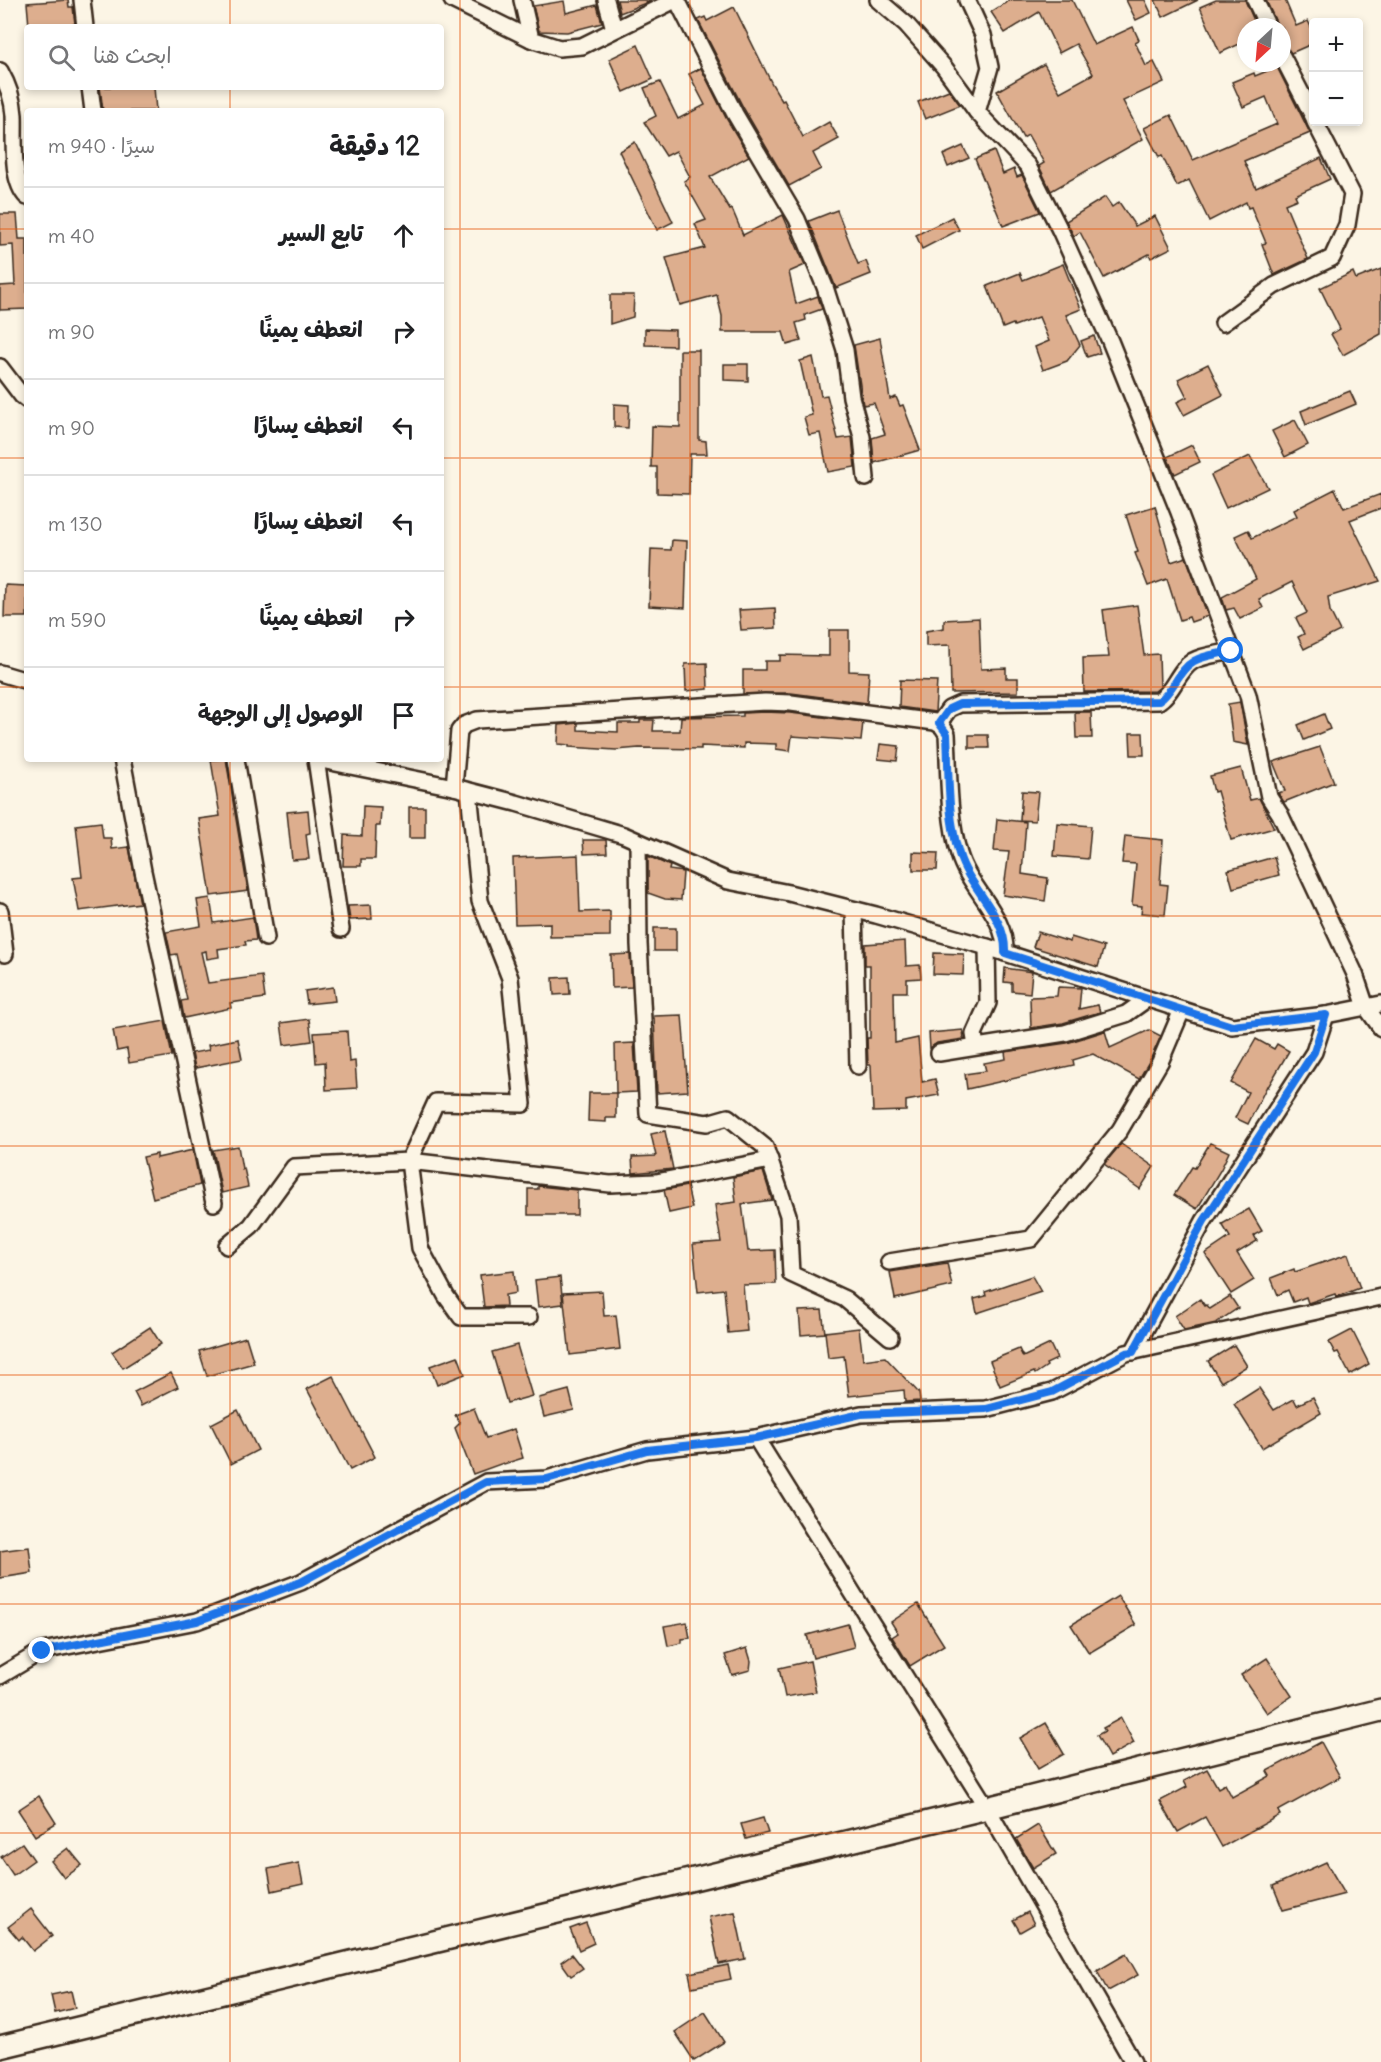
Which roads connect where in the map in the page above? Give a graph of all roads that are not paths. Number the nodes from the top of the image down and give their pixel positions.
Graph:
1 (82, 0) edge
2 (452, 0) edge
3 (522, 0) edge
4 (606, 0) edge
5 (676, 0) edge
6 (878, 0) edge
7 (967, 0) edge
8 (1254, 0) edge
9 (1263, 18) edge
10 (85, 24) edge
11 (614, 28) junction
12 (531, 39) junction
13 (0, 71) edge
14 (1290, 72) edge
15 (90, 90) edge
16 (93, 108) edge
17 (1309, 108) edge
18 (976, 112) junction
19 (1318, 126) edge
20 (24, 194) edge
21 (1223, 323) dead end
22 (0, 367) edge
23 (24, 396) edge
24 (866, 478) dead end
25 (1231, 651) junction
26 (0, 673) edge
27 (24, 680) edge
28 (939, 723) junction
29 (123, 762) edge
30 (237, 762) edge
31 (316, 762) edge
32 (330, 762) edge
33 (461, 789) junction
34 (638, 842) junction
35 (855, 910) junction
36 (0, 911) edge
37 (340, 929) dead end
38 (266, 938) dead end
39 (987, 947) junction
40 (1005, 953) junction
41 (4, 954) dead end
42 (1147, 999) junction
43 (1374, 1006) edge
44 (1182, 1010) junction
45 (1326, 1015) junction
46 (1381, 1028) edge
47 (976, 1046) junction
48 (939, 1053) dead end
49 (858, 1065) dead end
50 (770, 1160) junction
51 (409, 1161) junction
52 (214, 1203) dead end
53 (227, 1246) dead end
54 (889, 1262) dead end
55 (1381, 1297) edge
56 (529, 1317) dead end
57 (890, 1337) dead end
58 (1133, 1352) junction
59 (756, 1438) junction
60 (0, 1676) edge
61 (1381, 1710) edge
62 (987, 1808) junction
63 (0, 2047) edge
64 (1133, 2062) edge

1 - 10 street
2 - 12 street
3 - 12 street
4 - 11 street
5 - 11 street
5 - 24 street
6 - 18 street
7 - 18 street
8 - 9 street
11 - 12 street
13 - 20 street
14 - 17 street
15 - 16 street
18 - 25 street
19 - 21 street
22 - 23 street
25 - 28 street
25 - 43 street
26 - 27 street
28 - 33 street
28 - 40 street
29 - 52 street
30 - 38 street
31 - 37 street
32 - 33 street
33 - 34 street
33 - 51 street
34 - 35 street
34 - 50 street
35 - 39 street
35 - 49 street
36 - 41 street
39 - 40 street
39 - 47 street
40 - 42 street
42 - 44 street
42 - 47 street
43 - 45 street
43 - 46 street
44 - 45 street
44 - 54 street
45 - 58 street
47 - 48 street
50 - 51 street
50 - 57 street
51 - 53 street
51 - 56 street
55 - 58 street
58 - 59 street
59 - 60 street
59 - 62 street
61 - 62 main road
62 - 63 main road
62 - 64 street

